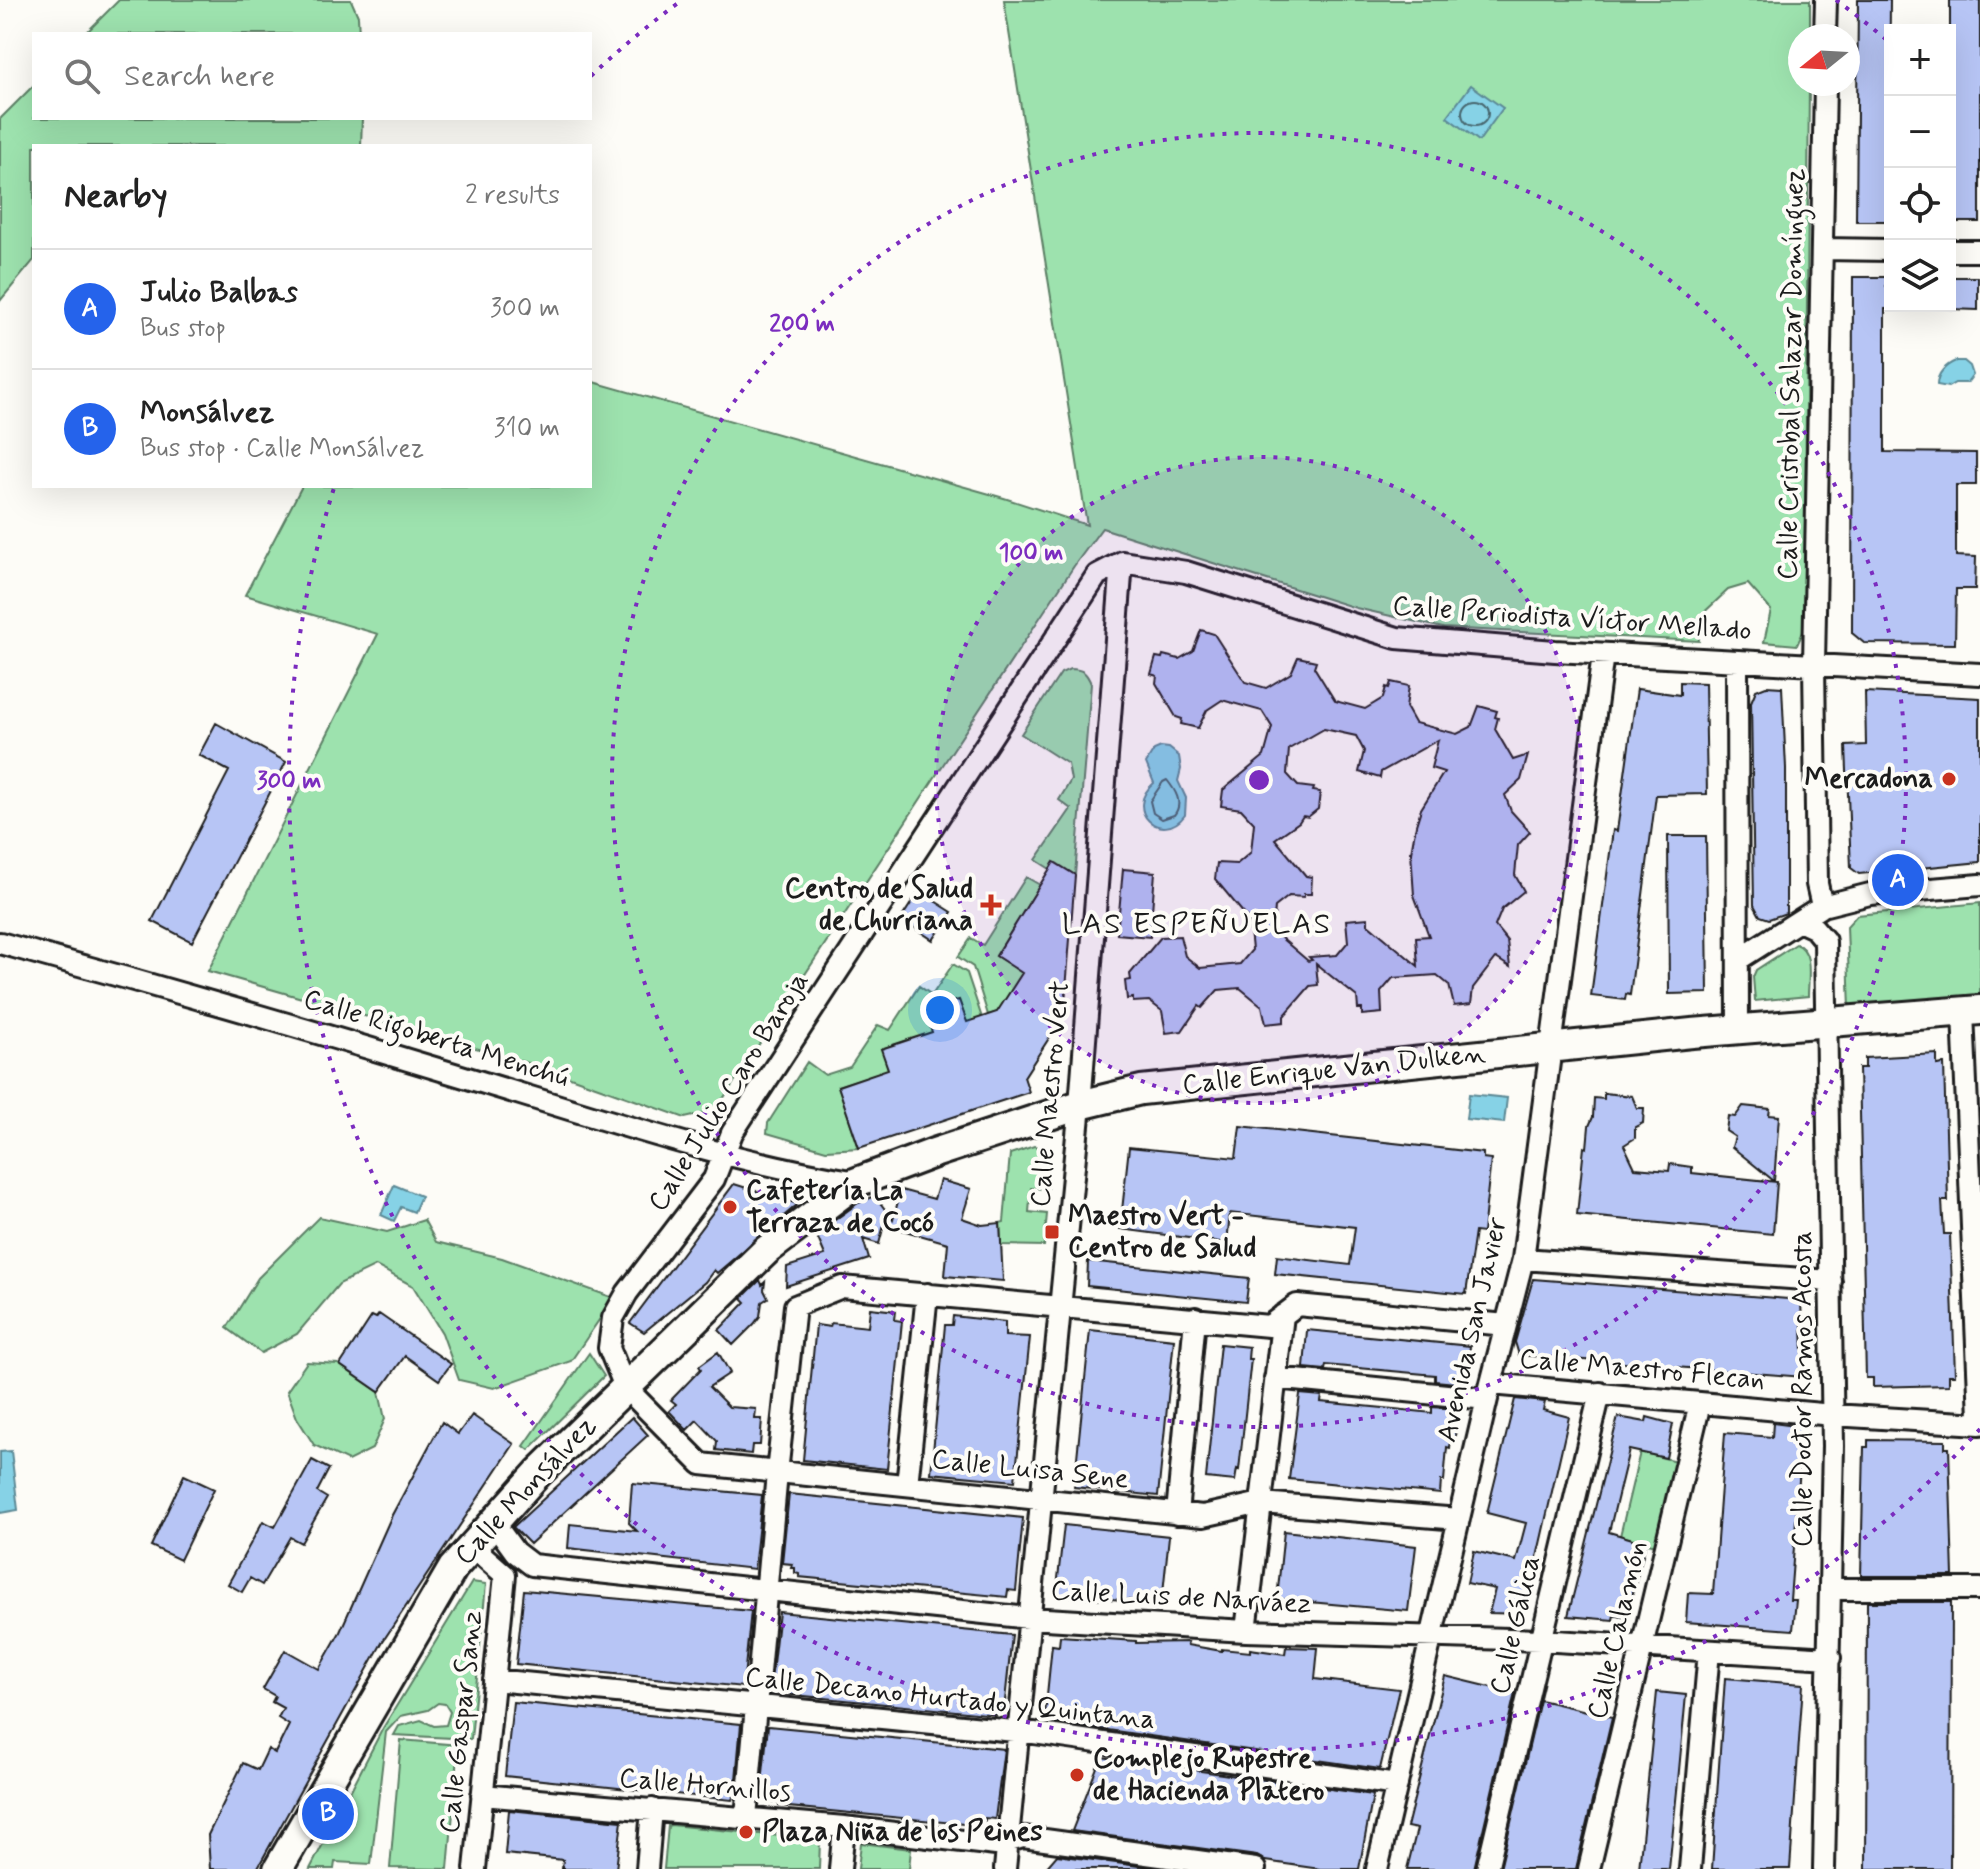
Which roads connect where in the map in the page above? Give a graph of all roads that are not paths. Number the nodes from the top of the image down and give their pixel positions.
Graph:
1 (1826, 0) edge
2 (1825, 24) edge
3 (1825, 96) edge
4 (1822, 249) junction
5 (1884, 250) edge
6 (1956, 251) edge
7 (1980, 251) edge
8 (1122, 562) junction
9 (1603, 654) junction
10 (1737, 661) junction
11 (1814, 664) junction
12 (1980, 674) edge
13 (1980, 885) edge
14 (1822, 906) junction
15 (1799, 921) junction
16 (0, 943) edge
17 (1739, 959) junction
18 (1972, 1011) edge
19 (1824, 1024) junction
20 (1738, 1030) junction
21 (1549, 1047) junction
22 (1080, 1105) junction
23 (724, 1153) junction
24 (857, 1182) junction
25 (1523, 1259) junction
26 (1831, 1281) junction
27 (927, 1294) junction
28 (1060, 1307) junction
29 (1283, 1315) junction
30 (1195, 1318) junction
31 (1506, 1325) junction
32 (1275, 1378) junction
33 (625, 1387) junction
34 (1489, 1392) junction
35 (1600, 1393) junction
36 (1700, 1403) junction
37 (1833, 1415) junction
38 (1980, 1417) edge
39 (1980, 1424) edge
40 (777, 1473) junction
41 (907, 1485) junction
42 (1041, 1499) junction
43 (1261, 1503) junction
44 (1177, 1514) junction
45 (1459, 1519) junction
46 (494, 1523) junction
47 (473, 1547) junction
48 (532, 1565) junction
49 (505, 1575) junction
50 (1832, 1589) junction
51 (1980, 1589) edge
52 (766, 1590) junction
53 (1029, 1618) junction
54 (1246, 1631) junction
55 (1432, 1635) junction
56 (1540, 1640) junction
57 (1642, 1647) junction
58 (1709, 1651) junction
59 (1830, 1658) junction
60 (494, 1680) junction
61 (756, 1706) junction
62 (1018, 1732) junction
63 (1397, 1785) junction
64 (482, 1795) junction
65 (652, 1809) junction
66 (746, 1817) junction
67 (844, 1827) junction
68 (1008, 1841) junction
69 (278, 1869) edge
70 (475, 1869) edge
71 (647, 1869) edge
72 (840, 1869) edge
73 (1005, 1869) edge
74 (1255, 1869) edge
75 (1377, 1869) edge
76 (1487, 1869) edge
77 (1589, 1869) edge
78 (1690, 1869) edge
79 (1824, 1869) edge

1 - 2 street
3 - 4 street, Calle Cristobal Salazar Domínguez
4 - 5 street
4 - 11 street, Calle Cristobal Salazar Domínguez
6 - 7 street
8 - 9 street, Calle Periodista Víctor Mellado
8 - 22 street, Calle Maestro Vert
8 - 23 street, Calle Julio Caro Baroja
9 - 10 street, Calle Periodista Víctor Mellado
9 - 21 street, Avenida San Javier
10 - 11 street, Calle Periodista Víctor Mellado
10 - 17 street
11 - 12 street, Calle Periodista Víctor Mellado
11 - 14 street
13 - 14 street
14 - 15 street
15 - 17 street
15 - 19 street, Calle Doctor Ramos Acosta
16 - 23 street, Calle Rigoberta Menchú
17 - 20 street
18 - 19 street, Calle Enrique Van Dulken
18 - 38 street
19 - 20 street, Calle Enrique Van Dulken
19 - 26 street, Calle Doctor Ramos Acosta
20 - 21 street, Calle Enrique Van Dulken
21 - 22 street, Calle Enrique Van Dulken
21 - 25 street, Avenida San Javier
22 - 24 street, Calle Enrique Van Dulken
22 - 28 street, Calle Maestro Vert
23 - 24 street, Calle Rigoberta Menchú
23 - 33 street, Calle Julio Caro Baroja
24 - 33 street, Calle Monsálvez
25 - 26 street
25 - 31 street, Avenida San Javier
26 - 37 street, Calle Doctor Ramos Acosta
27 - 28 street
27 - 40 street
27 - 41 street
28 - 30 street
28 - 42 street, Calle Maestro Vert
29 - 30 street
29 - 31 street
29 - 32 street
30 - 44 street
31 - 34 street, Avenida San Javier
32 - 34 street, Calle Maestro Flecan
32 - 43 street
33 - 40 street, Calle Luisa Sene
33 - 46 street, Calle Monsálvez
34 - 35 street, Calle Maestro Flecan
34 - 45 street, Avenida San Javier
35 - 36 street, Calle Maestro Flecan
35 - 56 street, Calle Gálica
36 - 37 street, Calle Maestro Flecan
36 - 57 street, Calle Calamón
37 - 39 street, Calle Maestro Flecan
37 - 50 street, Calle Doctor Ramos Acosta
40 - 41 street, Calle Luisa Sene
40 - 52 street
41 - 42 street, Calle Luisa Sene
42 - 44 street, Calle Luisa Sene
42 - 53 street, Calle Maestro Vert
43 - 44 street, Calle Luisa Sene
43 - 45 street, Calle Luisa Sene
43 - 54 street
45 - 55 street, Avenida San Javier
46 - 47 street, Calle Monsálvez
46 - 48 street
47 - 49 street
47 - 69 street, Calle Monsálvez
48 - 49 street, Calle Luis de Narváez
48 - 52 street, Calle Luis de Narváez
49 - 60 street, Calle Gaspar Sanz
50 - 51 street
50 - 59 street, Calle Doctor Ramos Acosta
52 - 53 street, Calle Luis de Narváez
52 - 61 street
53 - 54 street, Calle Luis de Narváez
53 - 62 street, Calle Maestro Vert
54 - 55 street, Calle Luis de Narváez
55 - 56 street, Calle Luis de Narváez
55 - 63 street, Avenida San Javier
56 - 57 street, Calle Luis de Narváez
56 - 76 street, Calle Gálica
57 - 58 street, Calle Luis de Narváez
57 - 77 street, Calle Calamón
58 - 59 street, Calle Luis de Narváez
58 - 78 street
59 - 79 street, Calle Doctor Ramos Acosta
60 - 61 street, Calle Decano Hurtado y Quintana
60 - 64 street, Calle Gaspar Sanz
61 - 62 street, Calle Decano Hurtado y Quintana
61 - 66 street
62 - 63 street, Calle Decano Hurtado y Quintana
62 - 68 street, Calle Maestro Vert
63 - 75 street, Avenida San Javier
64 - 65 street, Calle Hornillos
64 - 70 street, Calle Gaspar Sanz
65 - 66 street, Calle Hornillos
65 - 71 street
66 - 67 street, Calle Hornillos
67 - 68 street, Calle Hornillos
67 - 72 street
68 - 73 street, Calle Maestro Vert
68 - 74 street, Calle Hornillos

